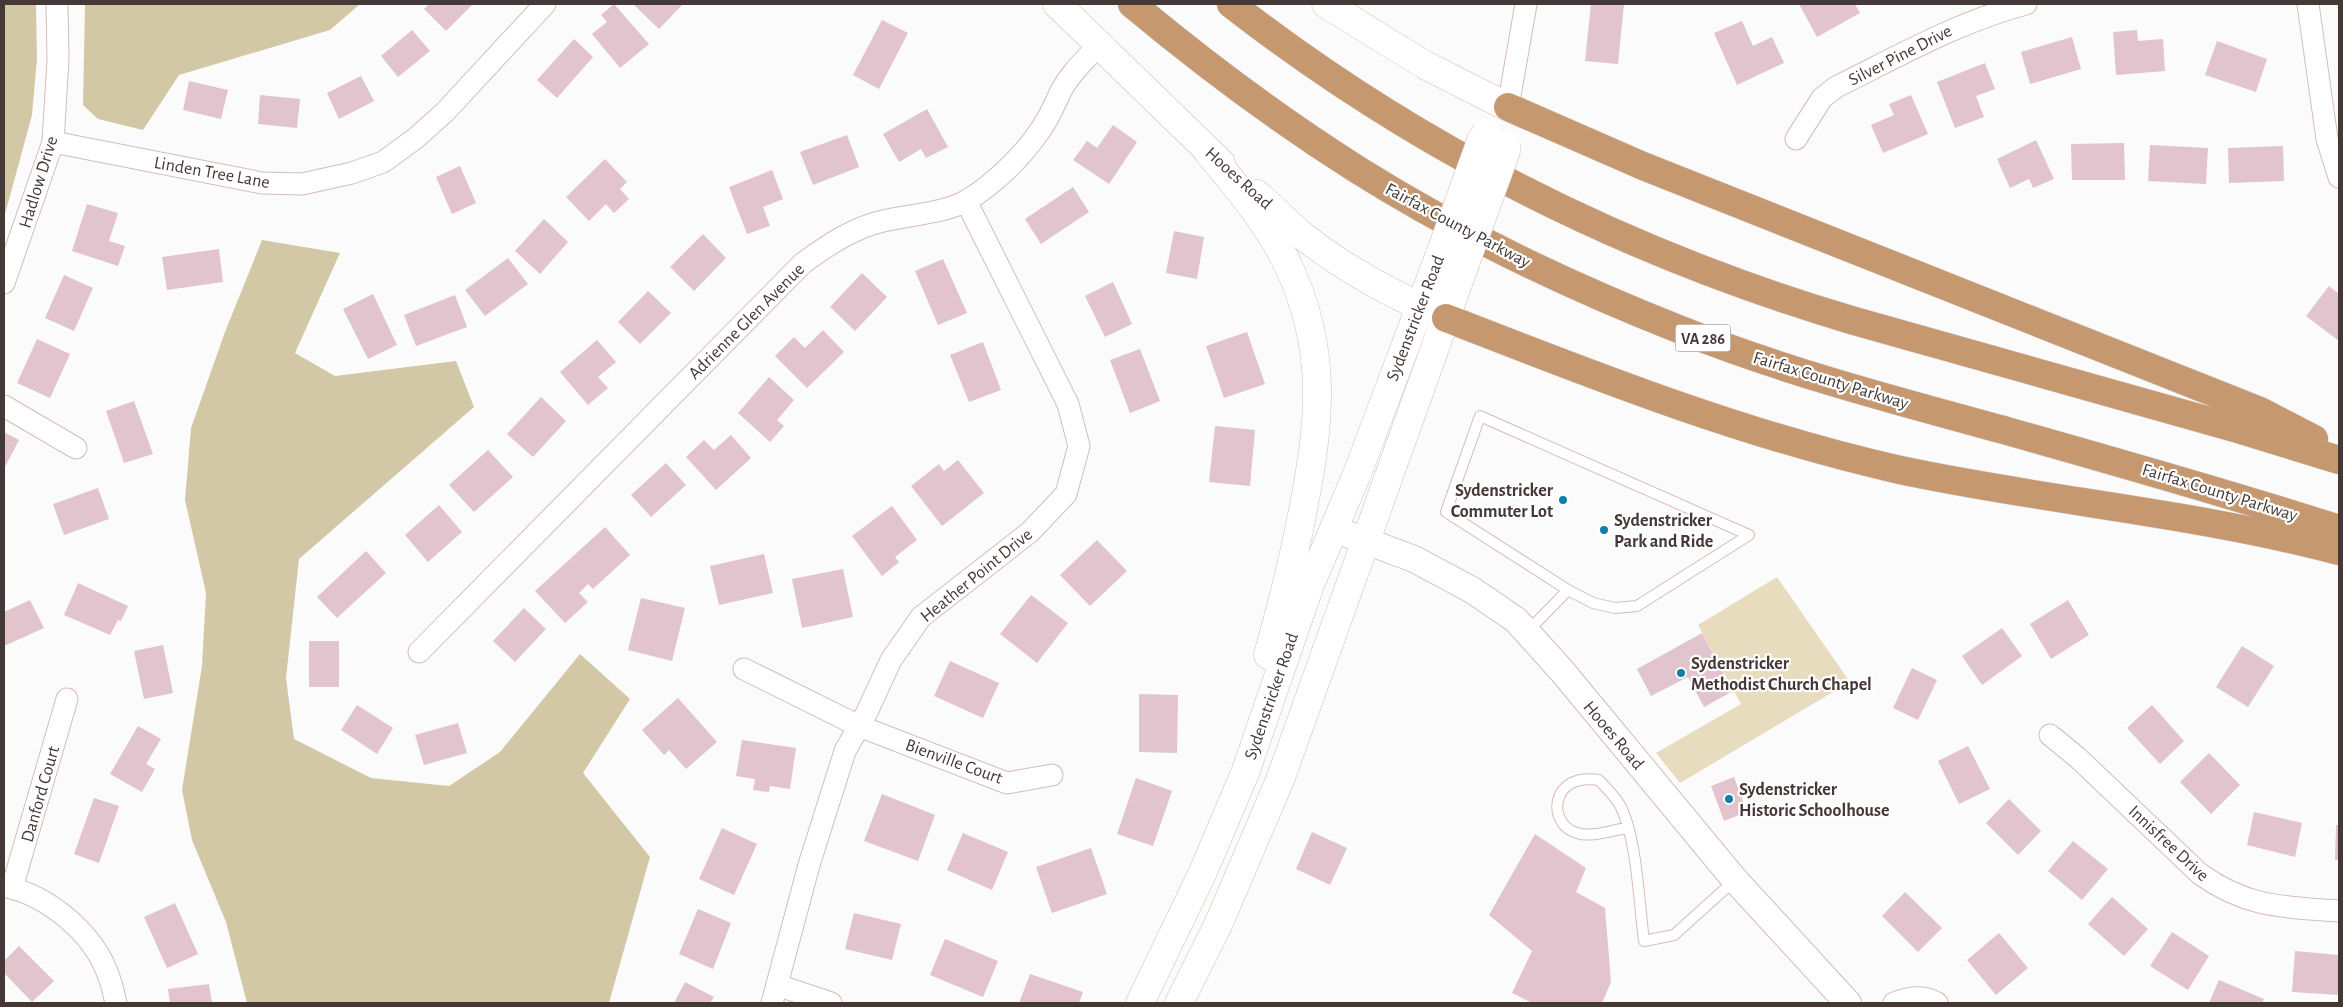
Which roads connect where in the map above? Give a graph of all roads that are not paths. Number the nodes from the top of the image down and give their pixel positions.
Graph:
1 (57, 4) edge
2 (545, 4) edge
3 (1057, 4) edge
4 (1132, 4) edge
5 (1231, 4) edge
6 (1326, 4) edge
7 (1526, 4) edge
8 (2026, 4) edge
9 (2308, 4) edge
10 (1099, 45) junction
11 (1508, 107) junction
12 (1496, 139) junction
13 (1796, 139) dead end
14 (53, 142) junction
15 (1208, 152) junction
16 (2339, 177) edge
17 (966, 201) junction
18 (4, 283) edge
19 (1419, 306) junction
20 (1446, 318) junction
21 (4, 406) edge
22 (76, 448) dead end
23 (2339, 453) edge
24 (2339, 460) edge
25 (1334, 529) junction
26 (2339, 529) edge
27 (1366, 540) junction
28 (2339, 552) edge
29 (1568, 590) junction
30 (1528, 631) junction
31 (419, 652) dead end
32 (744, 668) dead end
33 (68, 699) dead end
34 (859, 726) junction
35 (2050, 735) dead end
36 (1245, 773) junction
37 (1052, 775) dead end
38 (1627, 828) junction
39 (1735, 880) junction
40 (8, 887) edge
41 (2339, 911) edge
42 (775, 994) edge
43 (116, 1003) edge
44 (831, 1003) edge
45 (1140, 1003) edge
46 (1179, 1003) edge
47 (1848, 1003) edge
48 (1894, 1003) edge
49 (1937, 1003) edge

1 - 14 street, Hadlow Drive
2 - 14 street, Linden Tree Lane
3 - 10 main road, Hooes Road
4 - 26 highway, Fairfax County Parkway / VA 286
5 - 24 highway
6 - 11 main road
7 - 11 street
8 - 13 street, Silver Pine Drive
9 - 16 street
10 - 15 main road, Hooes Road
10 - 17 street, Adrienne Glen Avenue
11 - 12 main road, Sydenstricker Road
11 - 23 highway
12 - 19 main road, Sydenstricker Road, bridge
12 - 20 main road, Sydenstricker Road, bridge
14 - 18 street, Hadlow Drive
15 - 19 main road, Hooes Road
15 - 36 main road
17 - 31 street, Adrienne Glen Avenue
17 - 34 street, Heather Point Drive
19 - 20 main road, Hooes Road
19 - 25 main road, Sydenstricker Road
20 - 27 main road, Sydenstricker Road
20 - 28 highway
21 - 22 street
25 - 27 street, Hooes Road
25 - 36 main road, Sydenstricker Road
27 - 30 street, Hooes Road
27 - 46 main road, Sydenstricker Road
29 - 29 lane
29 - 30 lane
30 - 39 street, Hooes Road
32 - 34 street, Bienville Court
33 - 40 street, Danford Court
34 - 37 street, Bienville Court
34 - 42 street, Heather Point Drive
35 - 41 street, Innisfree Drive
36 - 45 main road, Sydenstricker Road
38 - 38 lane
38 - 39 lane
39 - 47 street, Hooes Road
40 - 43 street
42 - 44 street
48 - 49 street

